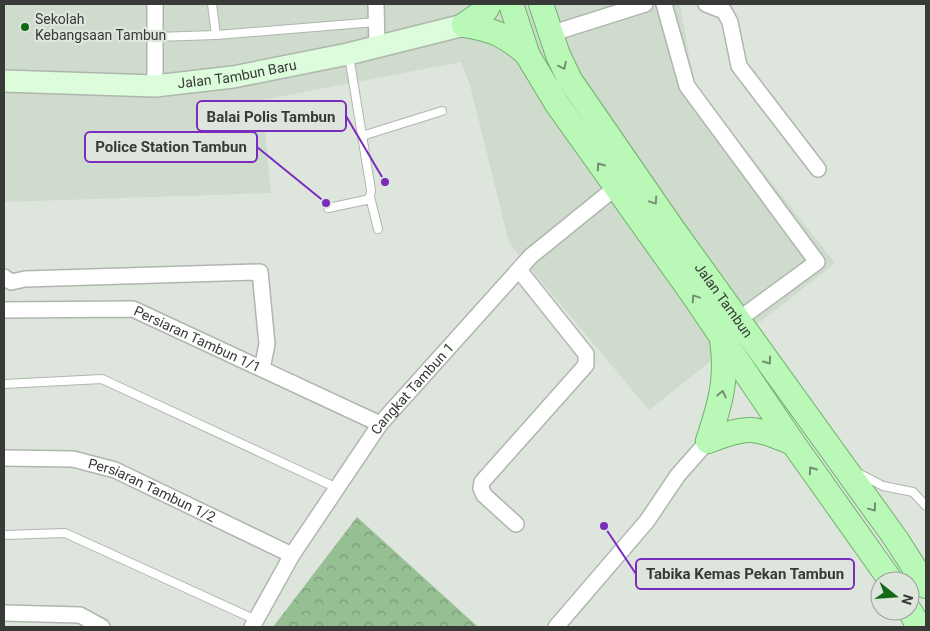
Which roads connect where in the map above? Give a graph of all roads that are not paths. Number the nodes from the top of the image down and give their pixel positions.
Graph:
1 (155, 4) edge
2 (212, 4) edge
3 (376, 4) edge
4 (489, 4) edge
5 (511, 4) edge
6 (541, 4) edge
7 (645, 4) edge
8 (664, 4) edge
9 (706, 4) edge
10 (376, 22) junction
11 (464, 26) junction
12 (550, 34) junction
13 (216, 36) junction
14 (155, 37) junction
15 (377, 47) junction
16 (348, 54) junction
17 (528, 56) junction
18 (4, 81) edge
19 (155, 86) junction
20 (442, 111) dead end
21 (362, 136) junction
22 (818, 169) dead end
23 (615, 188) junction
24 (370, 197) junction
25 (328, 208) dead end
26 (378, 229) dead end
27 (519, 270) junction
28 (4, 277) edge
29 (4, 310) edge
30 (738, 320) junction
31 (722, 339) junction
32 (262, 369) junction
33 (4, 384) edge
34 (380, 424) junction
35 (708, 440) junction
36 (793, 443) junction
37 (4, 458) edge
38 (842, 465) junction
39 (338, 488) junction
40 (926, 506) edge
41 (516, 524) dead end
42 (4, 535) edge
43 (292, 555) junction
44 (884, 571) edge
45 (926, 586) edge
46 (4, 613) edge
47 (254, 624) edge
48 (102, 627) edge
49 (556, 627) edge

1 - 14 street
2 - 13 lane
3 - 10 street
4 - 11 main road
5 - 17 main road, Jalan Tambun
6 - 12 main road, Jalan Tambun
7 - 12 street
8 - 30 street
9 - 22 street
10 - 13 lane
10 - 15 street
11 - 15 main road, Jalan Tambun Baru
11 - 17 main road
12 -> 30 main road, Jalan Tambun
13 - 14 lane
14 - 19 street
15 - 16 main road, Jalan Tambun Baru
16 - 19 main road, Jalan Tambun Baru
16 - 21 lane
23 -> 17 main road, Jalan Tambun
18 - 19 main road, Jalan Tambun Baru
20 - 21 lane
21 - 24 lane
23 - 27 street, Cangkat Tambun 1
31 -> 23 main road, Jalan Tambun
24 - 25 lane
24 - 26 lane
27 - 34 street, Cangkat Tambun 1
27 - 41 street
28 - 32 street
29 - 32 street, Persiaran Tambun 1/1
30 -> 38 main road, Jalan Tambun
35 -> 31 main road
31 - 36 main road, Jalan Tambun
32 - 34 street, Persiaran Tambun 1/1
33 - 39 lane
34 - 39 street, Cangkat Tambun 1
35 - 36 main road
35 - 49 street
44 -> 36 main road, Jalan Tambun
37 - 43 street, Persiaran Tambun 1/2
38 - 40 lane
38 -> 45 main road, Jalan Tambun
39 - 43 street, Cangkat Tambun 1
42 - 47 lane
43 - 47 street, Cangkat Tambun 1
46 - 48 street

